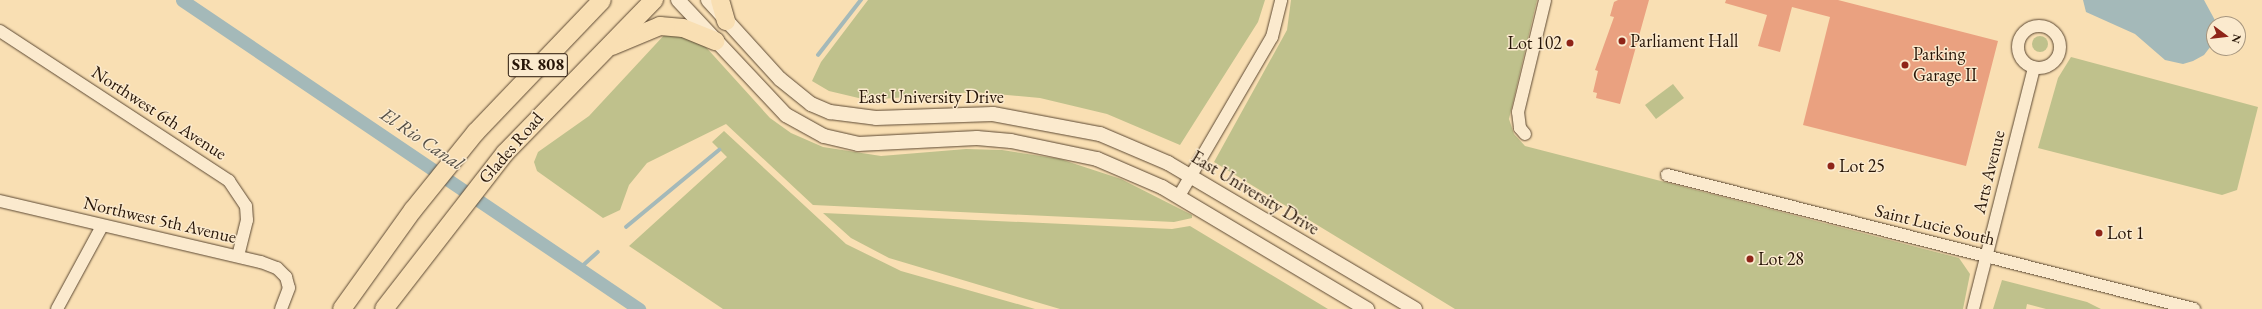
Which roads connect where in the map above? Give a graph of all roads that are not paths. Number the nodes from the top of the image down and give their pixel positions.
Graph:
1 (602, 0) edge
2 (654, 0) edge
3 (678, 0) edge
4 (708, 0) edge
5 (720, 0) edge
6 (1281, 0) edge
7 (1545, 0) edge
8 (726, 21) junction
9 (0, 31) edge
10 (715, 41) junction
11 (601, 51) junction
12 (2034, 68) dead end
13 (1525, 134) dead end
14 (1667, 175) dead end
15 (1190, 176) junction
16 (1179, 196) junction
17 (0, 201) edge
18 (102, 226) junction
19 (238, 256) junction
20 (1986, 256) junction
21 (283, 304) edge
22 (57, 309) edge
23 (342, 309) edge
24 (384, 309) edge
25 (1367, 309) edge
26 (1415, 309) edge
27 (1972, 309) edge
28 (2194, 309) edge

1 - 23 main road, Glades Road / SR 808
2 - 11 main road, Glades Road / SR 808
3 - 10 street
4 - 8 street, East University Drive
5 - 8 main road
6 - 15 street
7 - 13 street
8 - 15 street, East University Drive
9 - 19 street, Northwest 6th Avenue
10 - 11 main road
10 - 16 street
11 - 24 main road, Glades Road / SR 808
12 - 20 street, Arts Avenue
14 - 20 street, Saint Lucie South
15 - 16 street
15 - 26 street, East University Drive
16 - 25 street
17 - 18 street, Northwest 5th Avenue
18 - 19 street, Northwest 5th Avenue
18 - 22 street
19 - 21 street, Northwest 5th Avenue
20 - 27 street, Arts Avenue
20 - 28 street, Saint Lucie South

